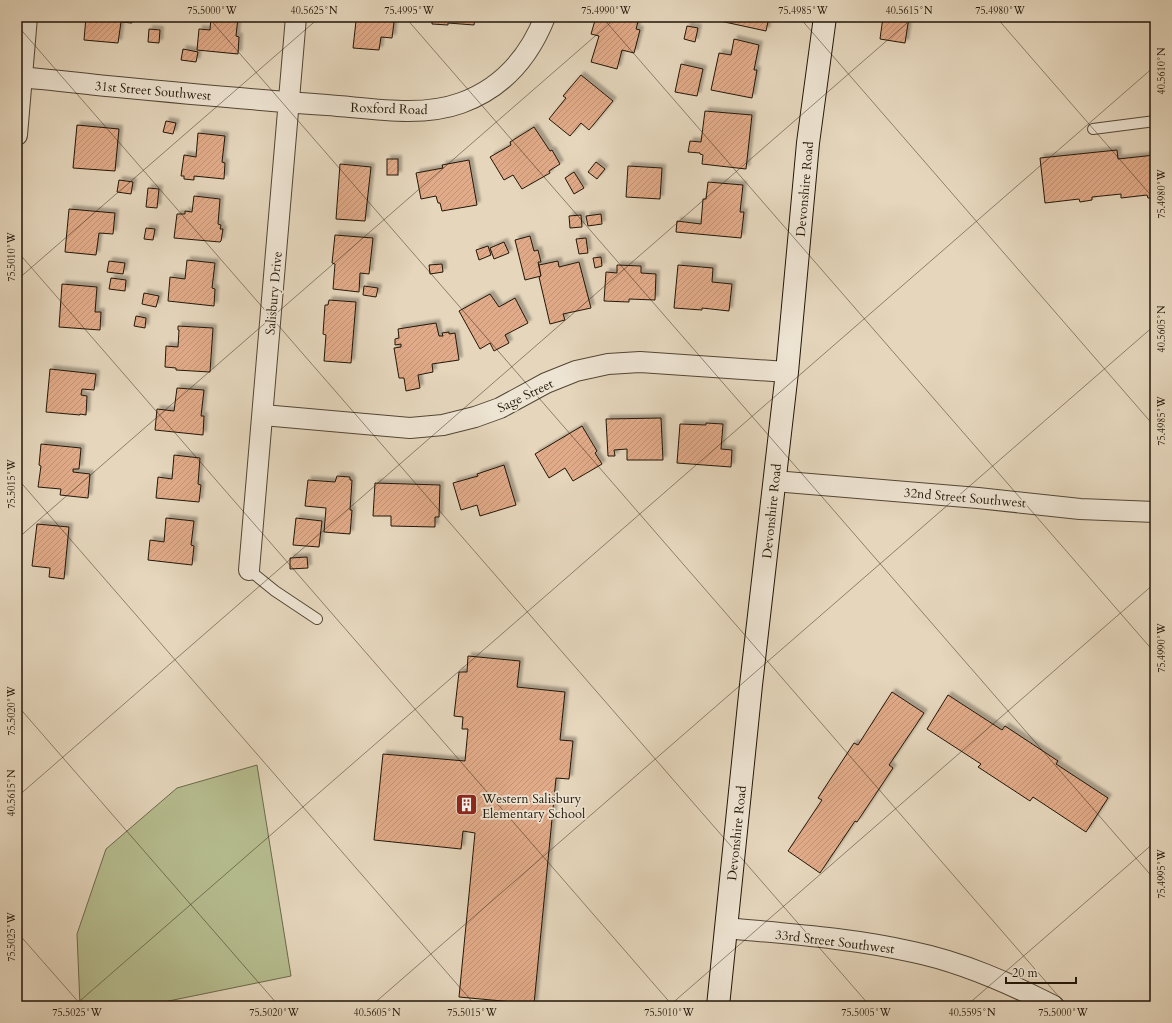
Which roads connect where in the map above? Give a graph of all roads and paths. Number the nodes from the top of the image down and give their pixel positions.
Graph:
1 (27, 17) edge
2 (296, 17) edge
3 (544, 17) edge
4 (825, 17) edge
5 (20, 78) edge
6 (289, 102) junction
7 (1155, 121) edge
8 (1093, 128) dead end
9 (17, 135) edge
10 (787, 372) junction
11 (263, 415) junction
12 (774, 481) junction
13 (1155, 512) edge
14 (249, 570) joint
15 (317, 619) dead end
16 (726, 928) junction
17 (718, 1006) edge
18 (1054, 1006) edge

1 - 5 street
2 - 6 street, Salisbury Drive
3 - 6 street, Roxford Road
4 - 10 street, Devonshire Road
5 - 6 street, 31st Street Southwest
5 - 9 street
6 - 11 street, Salisbury Drive
7 - 8 lane
10 - 11 street, Sage Street
10 - 12 street, Devonshire Road
11 - 14 street, Salisbury Drive
12 - 13 street, 32nd Street Southwest
12 - 16 street, Devonshire Road
14 - 15 lane
16 - 17 street, Devonshire Road
16 - 18 street, 33rd Street Southwest

